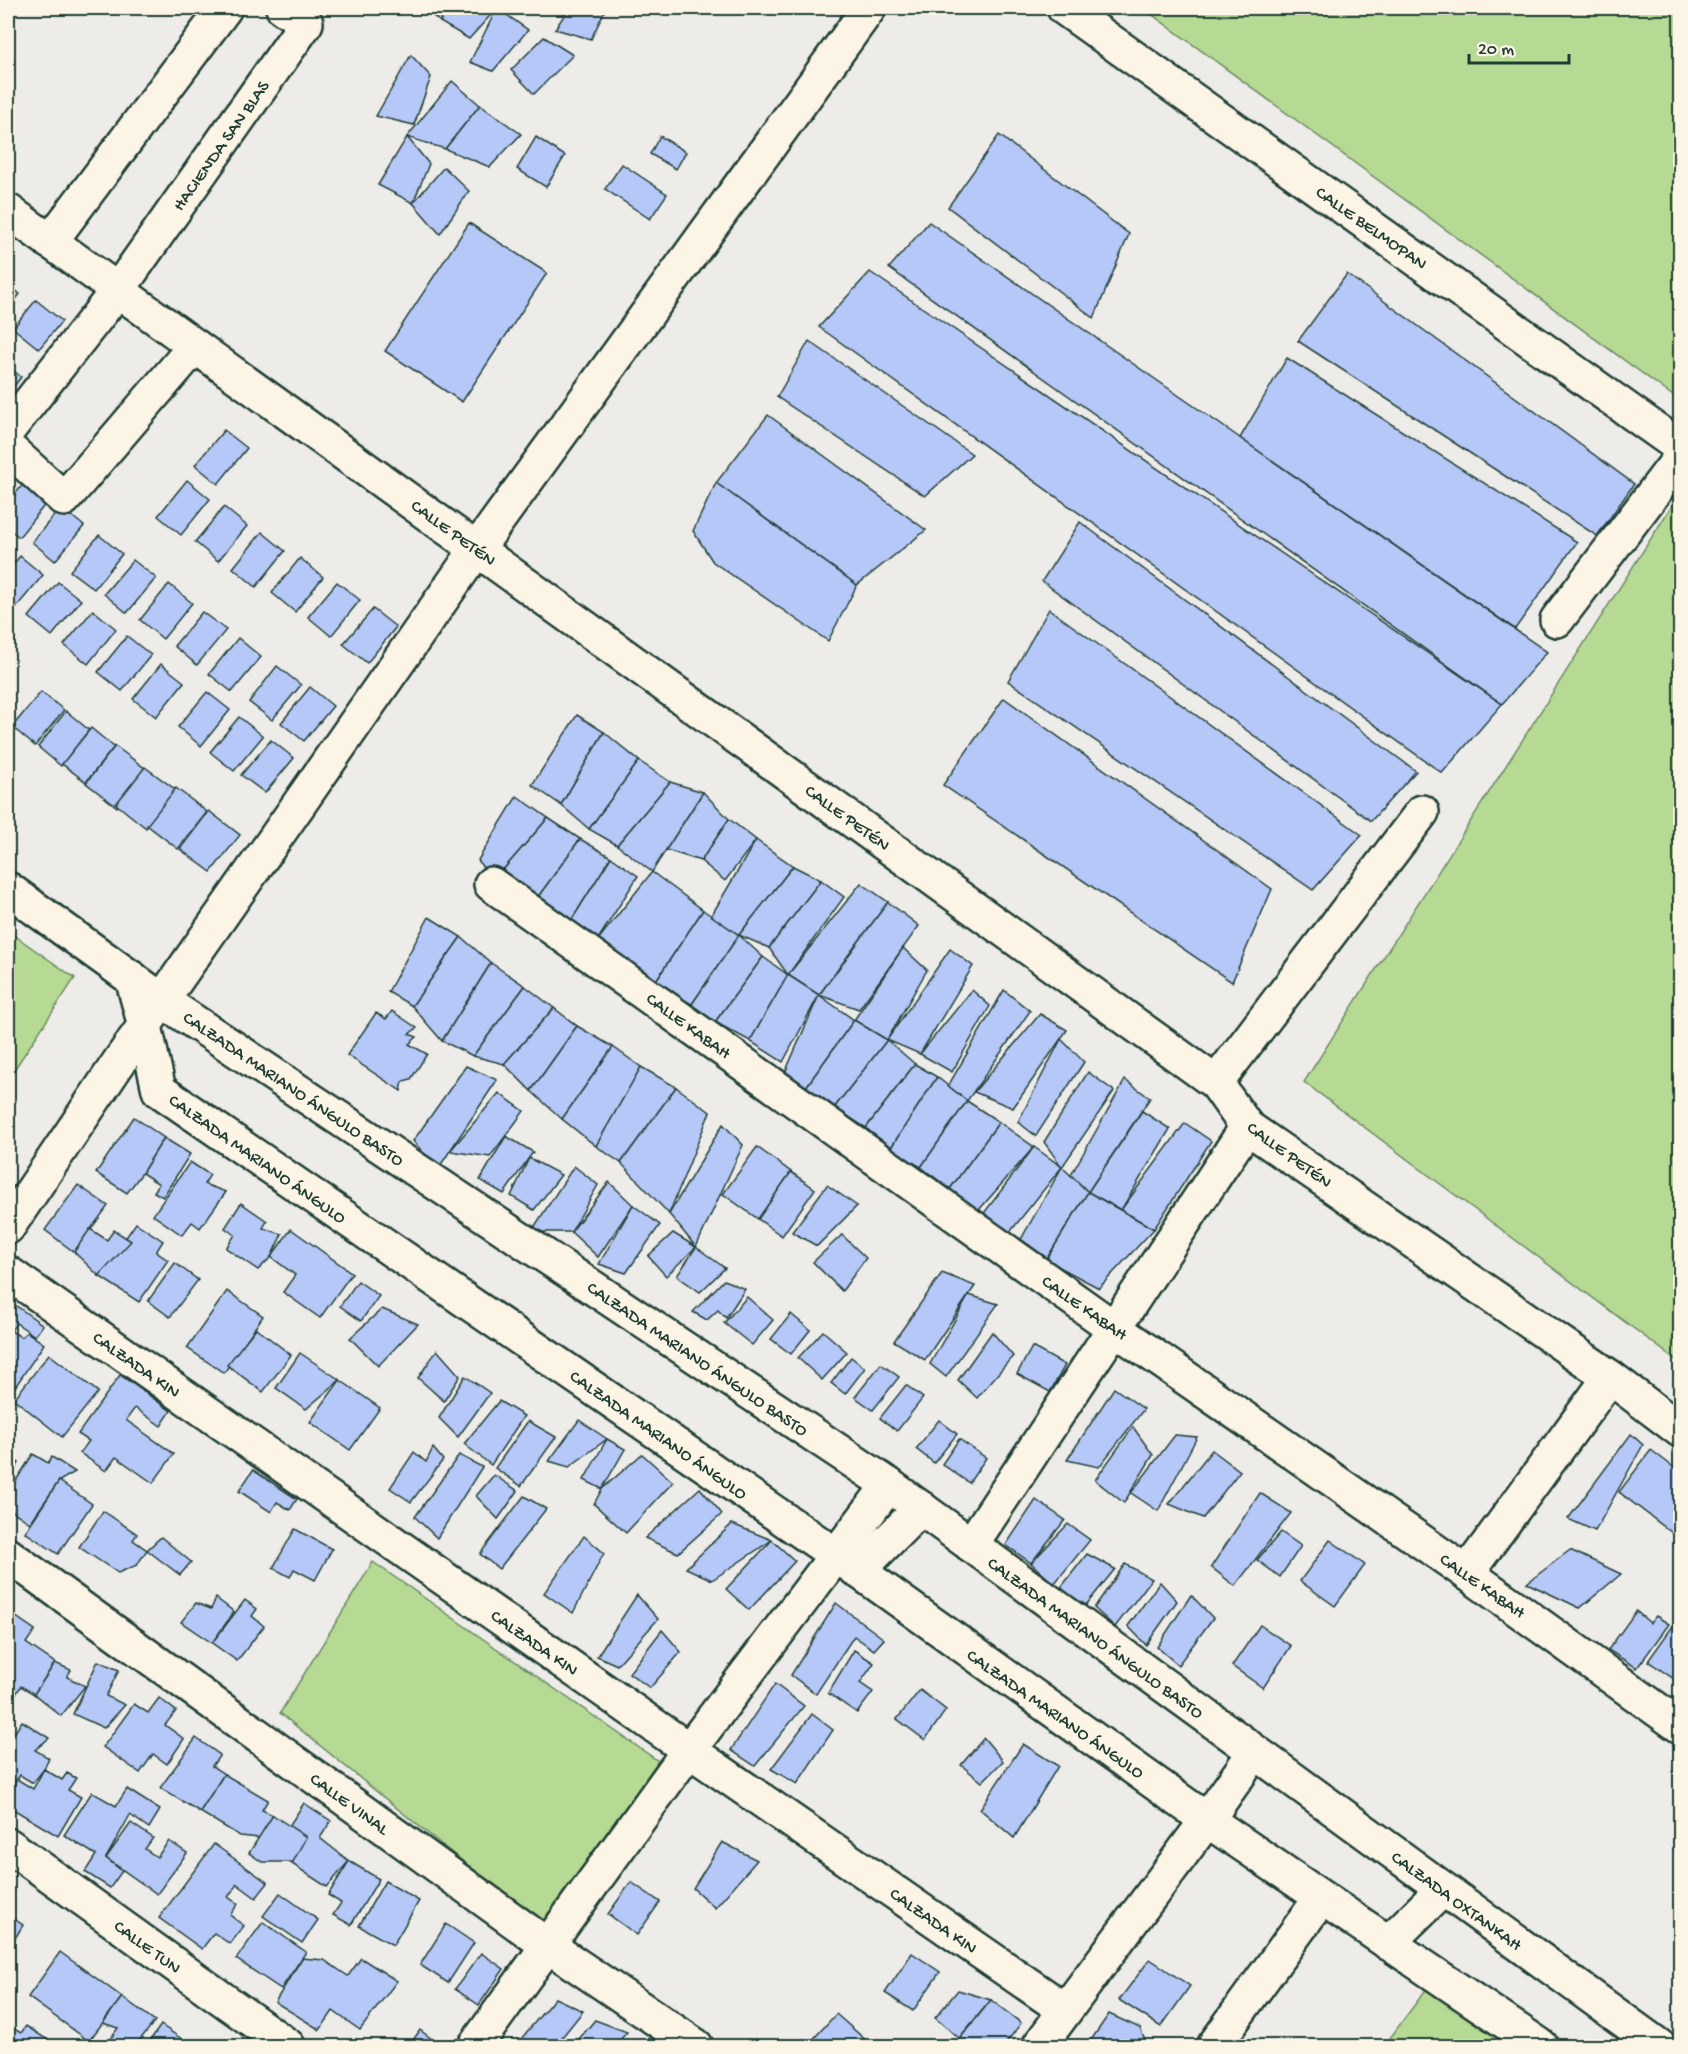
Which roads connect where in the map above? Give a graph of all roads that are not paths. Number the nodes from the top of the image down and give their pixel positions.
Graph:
1 (225, 8) edge
2 (283, 8) edge
3 (869, 8) edge
4 (1064, 8) edge
5 (8, 211) edge
6 (50, 242) junction
7 (118, 290) junction
8 (195, 346) junction
9 (8, 430) edge
10 (1680, 447) edge
11 (8, 448) edge
12 (1680, 458) edge
13 (477, 549) junction
14 (1557, 620) dead end
15 (1422, 812) dead end
16 (491, 884) dead end
17 (8, 889) edge
18 (154, 1014) junction
19 (1216, 1083) junction
20 (1247, 1127) junction
21 (8, 1227) edge
22 (8, 1273) edge
23 (1114, 1328) junction
24 (1610, 1377) junction
25 (1680, 1430) edge
26 (889, 1485) junction
27 (921, 1508) junction
28 (971, 1545) junction
29 (8, 1555) edge
30 (847, 1563) junction
31 (1467, 1573) junction
32 (1680, 1726) edge
33 (690, 1750) junction
34 (1254, 1753) junction
35 (1207, 1820) junction
36 (8, 1845) edge
37 (1443, 1889) junction
38 (1321, 1898) junction
39 (1388, 1943) junction
40 (547, 1945) junction
41 (1065, 2010) junction
42 (288, 2046) edge
43 (475, 2046) edge
44 (696, 2046) edge
45 (1039, 2046) edge
46 (1214, 2046) edge
47 (1541, 2046) edge
48 (1659, 2046) edge

1 - 6 street
2 - 7 street, HACIENDA SAN BLAS
3 - 13 street
4 - 10 street, CALLE BELMOPAN
5 - 6 street, CALLE PETÉN
6 - 7 street, CALLE PETÉN
7 - 8 street, CALLE PETÉN
7 - 9 street
8 - 11 street
8 - 13 street, CALLE PETÉN
12 - 14 street
13 - 18 street
13 - 19 street, CALLE PETÉN
15 - 19 street
16 - 23 street, CALLE KABAH
17 - 18 street, CALZADA MARIANO ÁNGULO BASTO
18 - 21 street
18 - 26 street, CALZADA MARIANO ÁNGULO BASTO
18 - 30 street, CALZADA MARIANO ÁNGULO
19 - 20 street, CALLE PETÉN
20 - 23 street
20 - 24 street, CALLE PETÉN
22 - 33 street, CALZADA KIN
23 - 28 street
23 - 31 street, CALLE KABAH
24 - 25 street, CALLE PETÉN
24 - 31 street
26 - 27 street, CALZADA MARIANO ÁNGULO BASTO
26 - 30 street
27 - 28 street, CALZADA MARIANO ÁNGULO BASTO
27 - 30 street
28 - 34 street, CALZADA MARIANO ÁNGULO BASTO
29 - 40 street, CALLE VINAL
30 - 33 street
30 - 35 street, CALZADA MARIANO ÁNGULO
31 - 32 street, CALLE KABAH
33 - 40 street
33 - 41 street, CALZADA KIN
34 - 35 street
34 - 37 street, CALZADA OXTANKAH
35 - 38 street
35 - 41 street
36 - 42 street, CALLE TUN
37 - 39 street
37 - 48 street, CALZADA OXTANKAH
38 - 39 street
38 - 46 street
39 - 47 street
40 - 43 street
40 - 44 street, CALLE VINAL
41 - 45 street

